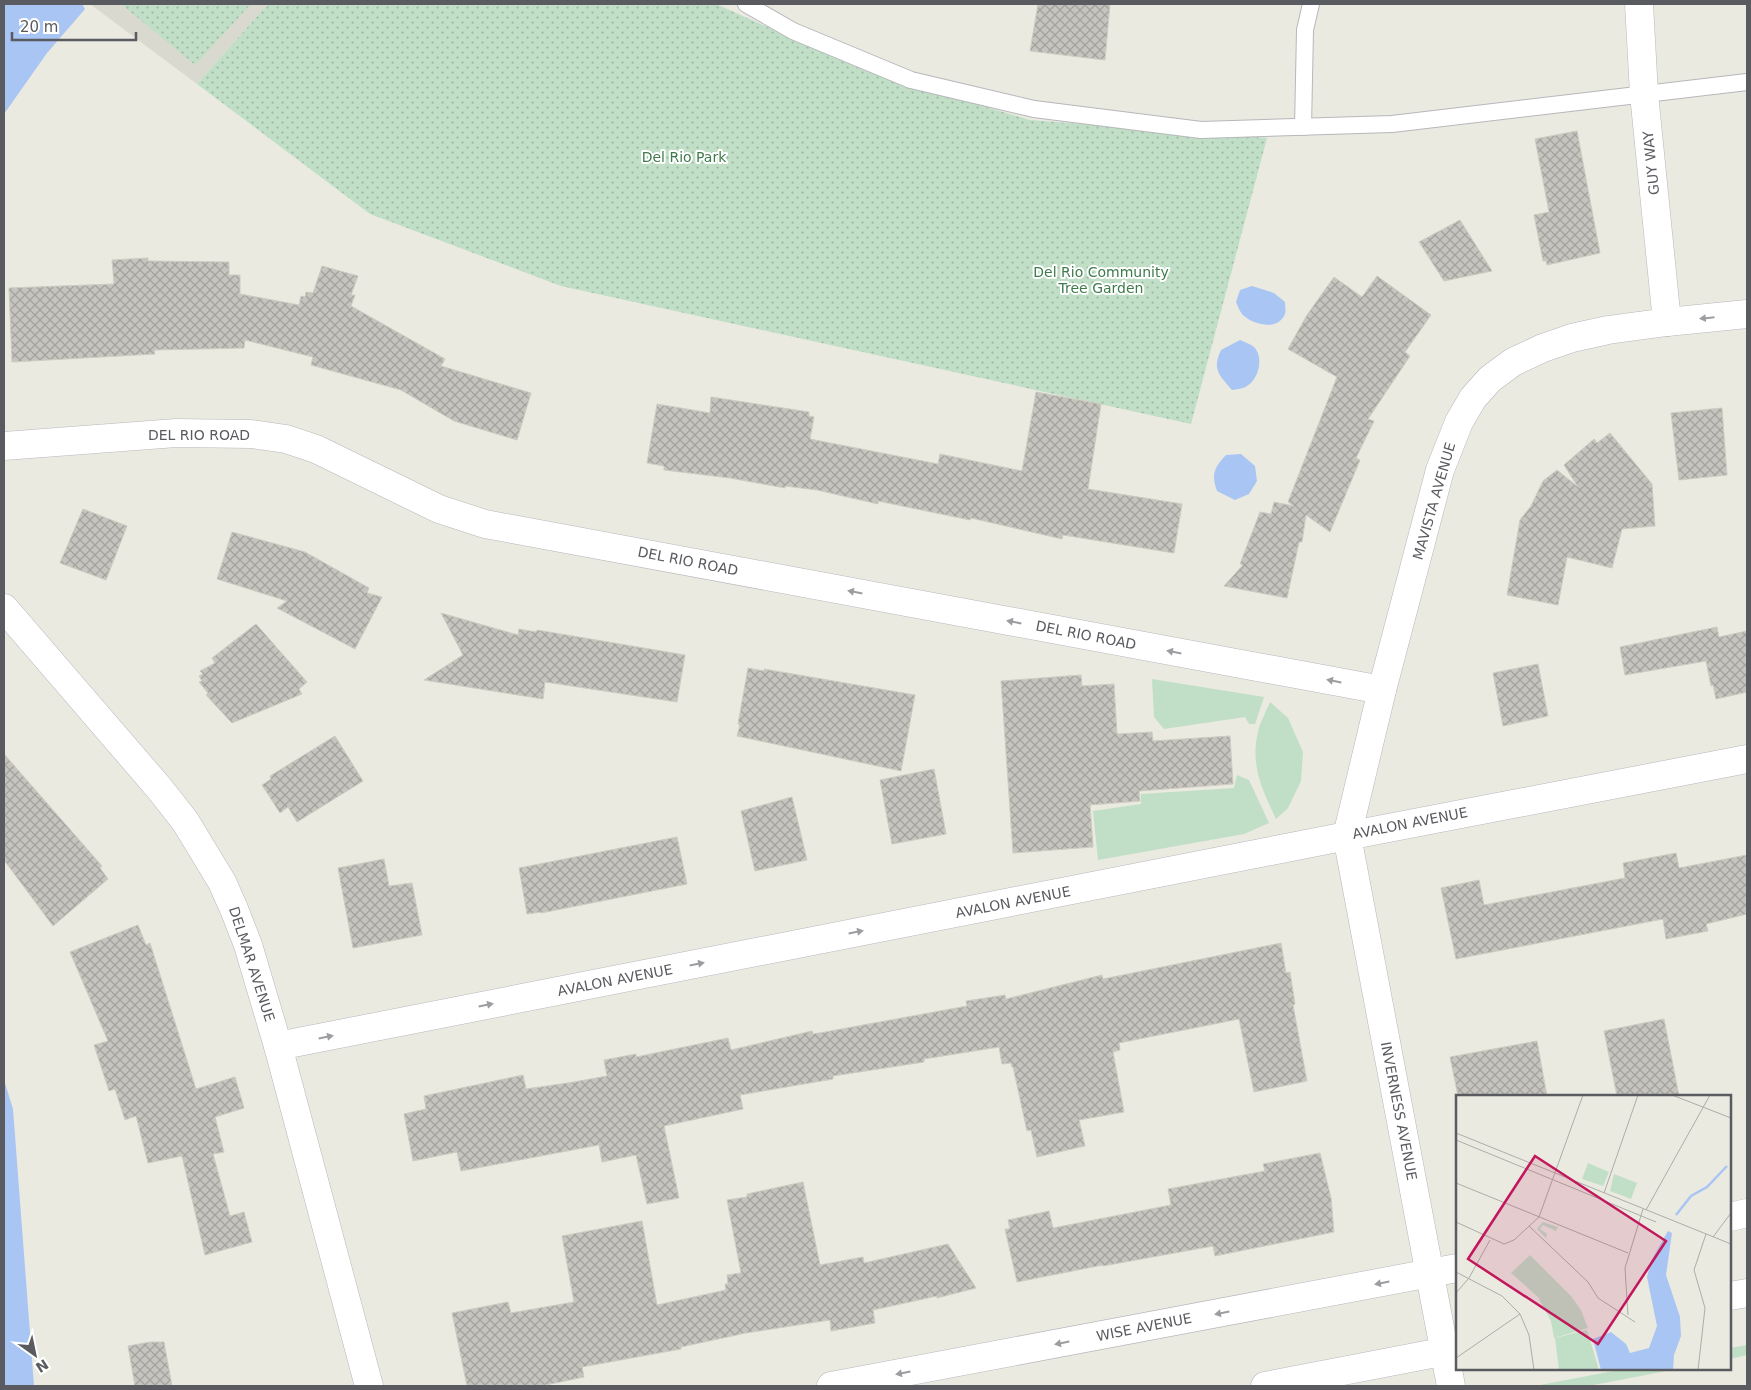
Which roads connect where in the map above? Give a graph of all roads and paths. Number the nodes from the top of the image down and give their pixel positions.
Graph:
1 (746, 4) edge
2 (1311, 4) edge
3 (1639, 4) edge
4 (1747, 82) edge
5 (1644, 94) junction
6 (1303, 127) junction
7 (1747, 314) edge
8 (1666, 322) junction
9 (4, 446) edge
10 (4, 608) edge
11 (1382, 690) junction
12 (1747, 759) edge
13 (1346, 836) junction
14 (278, 1046) junction
15 (1747, 1214) edge
16 (1731, 1217) edge
17 (1456, 1268) edge
18 (1430, 1273) junction
19 (1747, 1293) edge
20 (1731, 1296) edge
21 (1451, 1350) edge
22 (370, 1386) edge
23 (831, 1386) edge
24 (1265, 1386) edge
25 (1451, 1386) edge

1 - 6 lane
2 - 6 lane
3 - 5 street, GUY WAY
4 - 5 lane
5 - 6 lane
5 - 8 street, GUY WAY
7 -> 8 street, MAVISTA AVENUE
8 - 11 street, MAVISTA AVENUE
11 -> 9 street, DEL RIO ROAD
10 - 14 street, DELMAR AVENUE
11 - 13 street, MAVISTA AVENUE
12 - 13 street, AVALON AVENUE
14 -> 13 street, AVALON AVENUE
13 - 18 street, INVERNESS AVENUE
14 - 22 street, DELMAR AVENUE
15 - 16 street
17 - 18 street, WISE AVENUE
18 - 21 street, INVERNESS AVENUE
18 -> 23 street, WISE AVENUE
19 - 20 street
21 - 24 street
21 - 25 street, INVERNESS AVENUE

